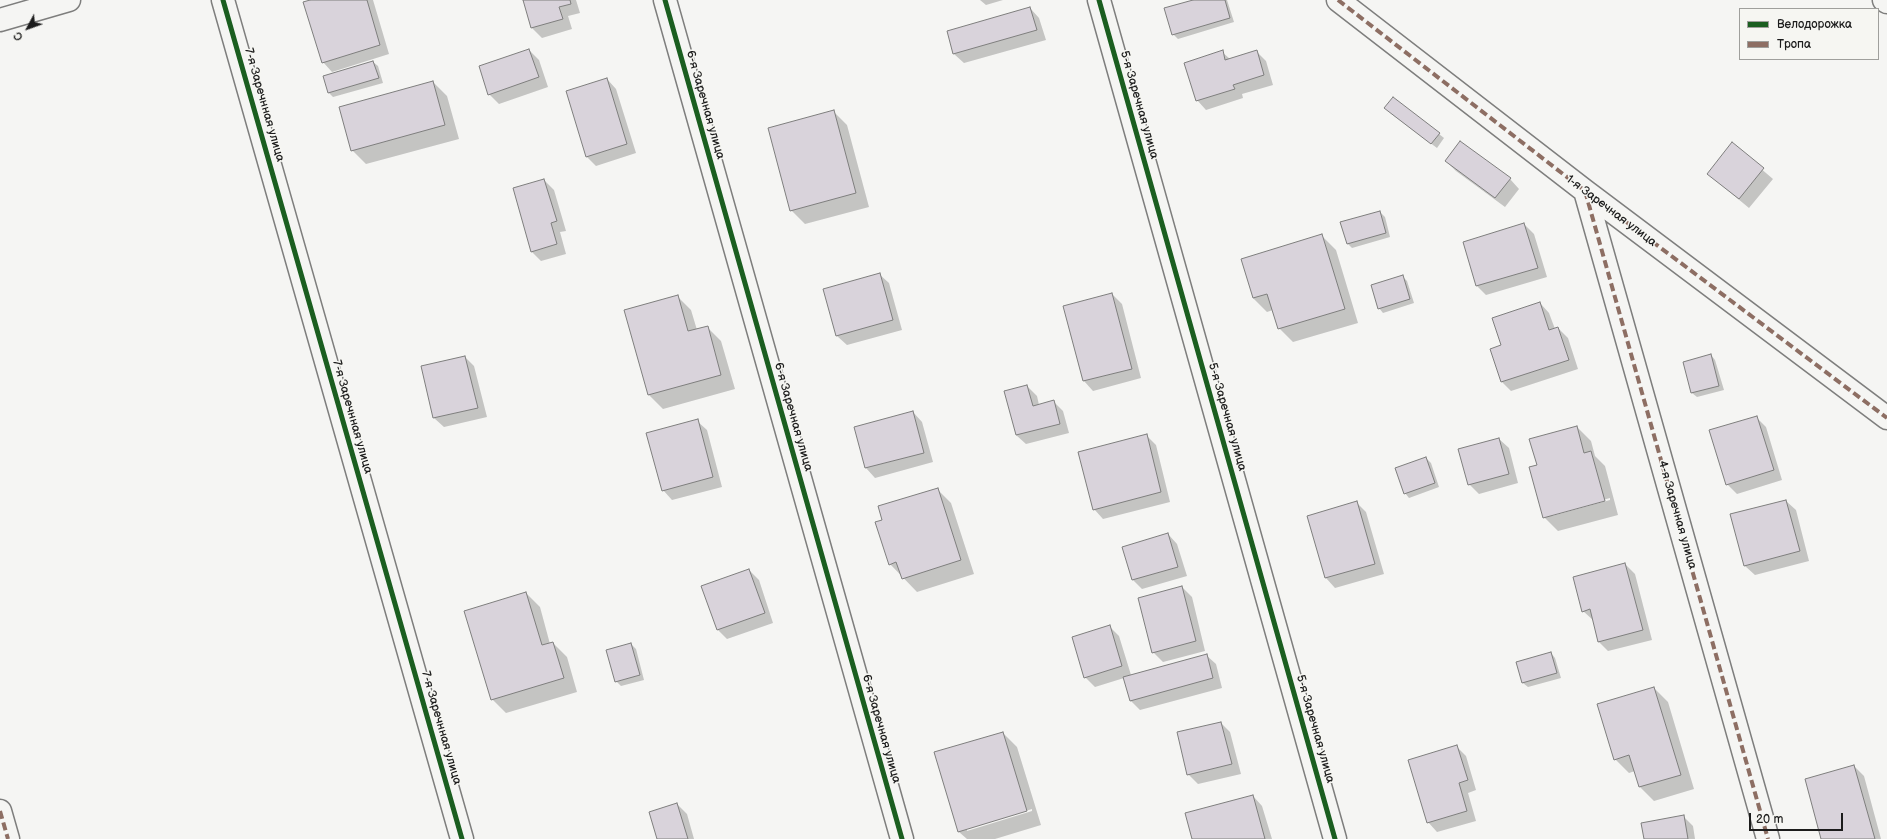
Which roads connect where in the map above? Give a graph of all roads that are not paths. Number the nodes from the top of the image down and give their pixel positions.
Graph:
1 (69, 0) edge
2 (223, 0) edge
3 (665, 0) edge
4 (1099, 0) edge
5 (1338, 0) edge
6 (1884, 0) edge
7 (1887, 2) edge
8 (0, 20) edge
9 (1585, 191) junction
10 (1887, 418) edge
11 (0, 811) edge
12 (8, 839) edge
13 (462, 839) edge
14 (902, 839) edge
15 (1335, 839) edge
16 (1768, 839) edge

1 - 8 street
2 - 13 street, 7-я Заречнная улица
3 - 14 street, 6-я Заречная улица
4 - 15 street, 5-я Заречная улица
5 - 9 street, 1-я Заречная улица
6 - 7 street
9 - 10 street, 1-я Заречная улица
9 - 16 street, 4-я Заречная улица
11 - 12 street

